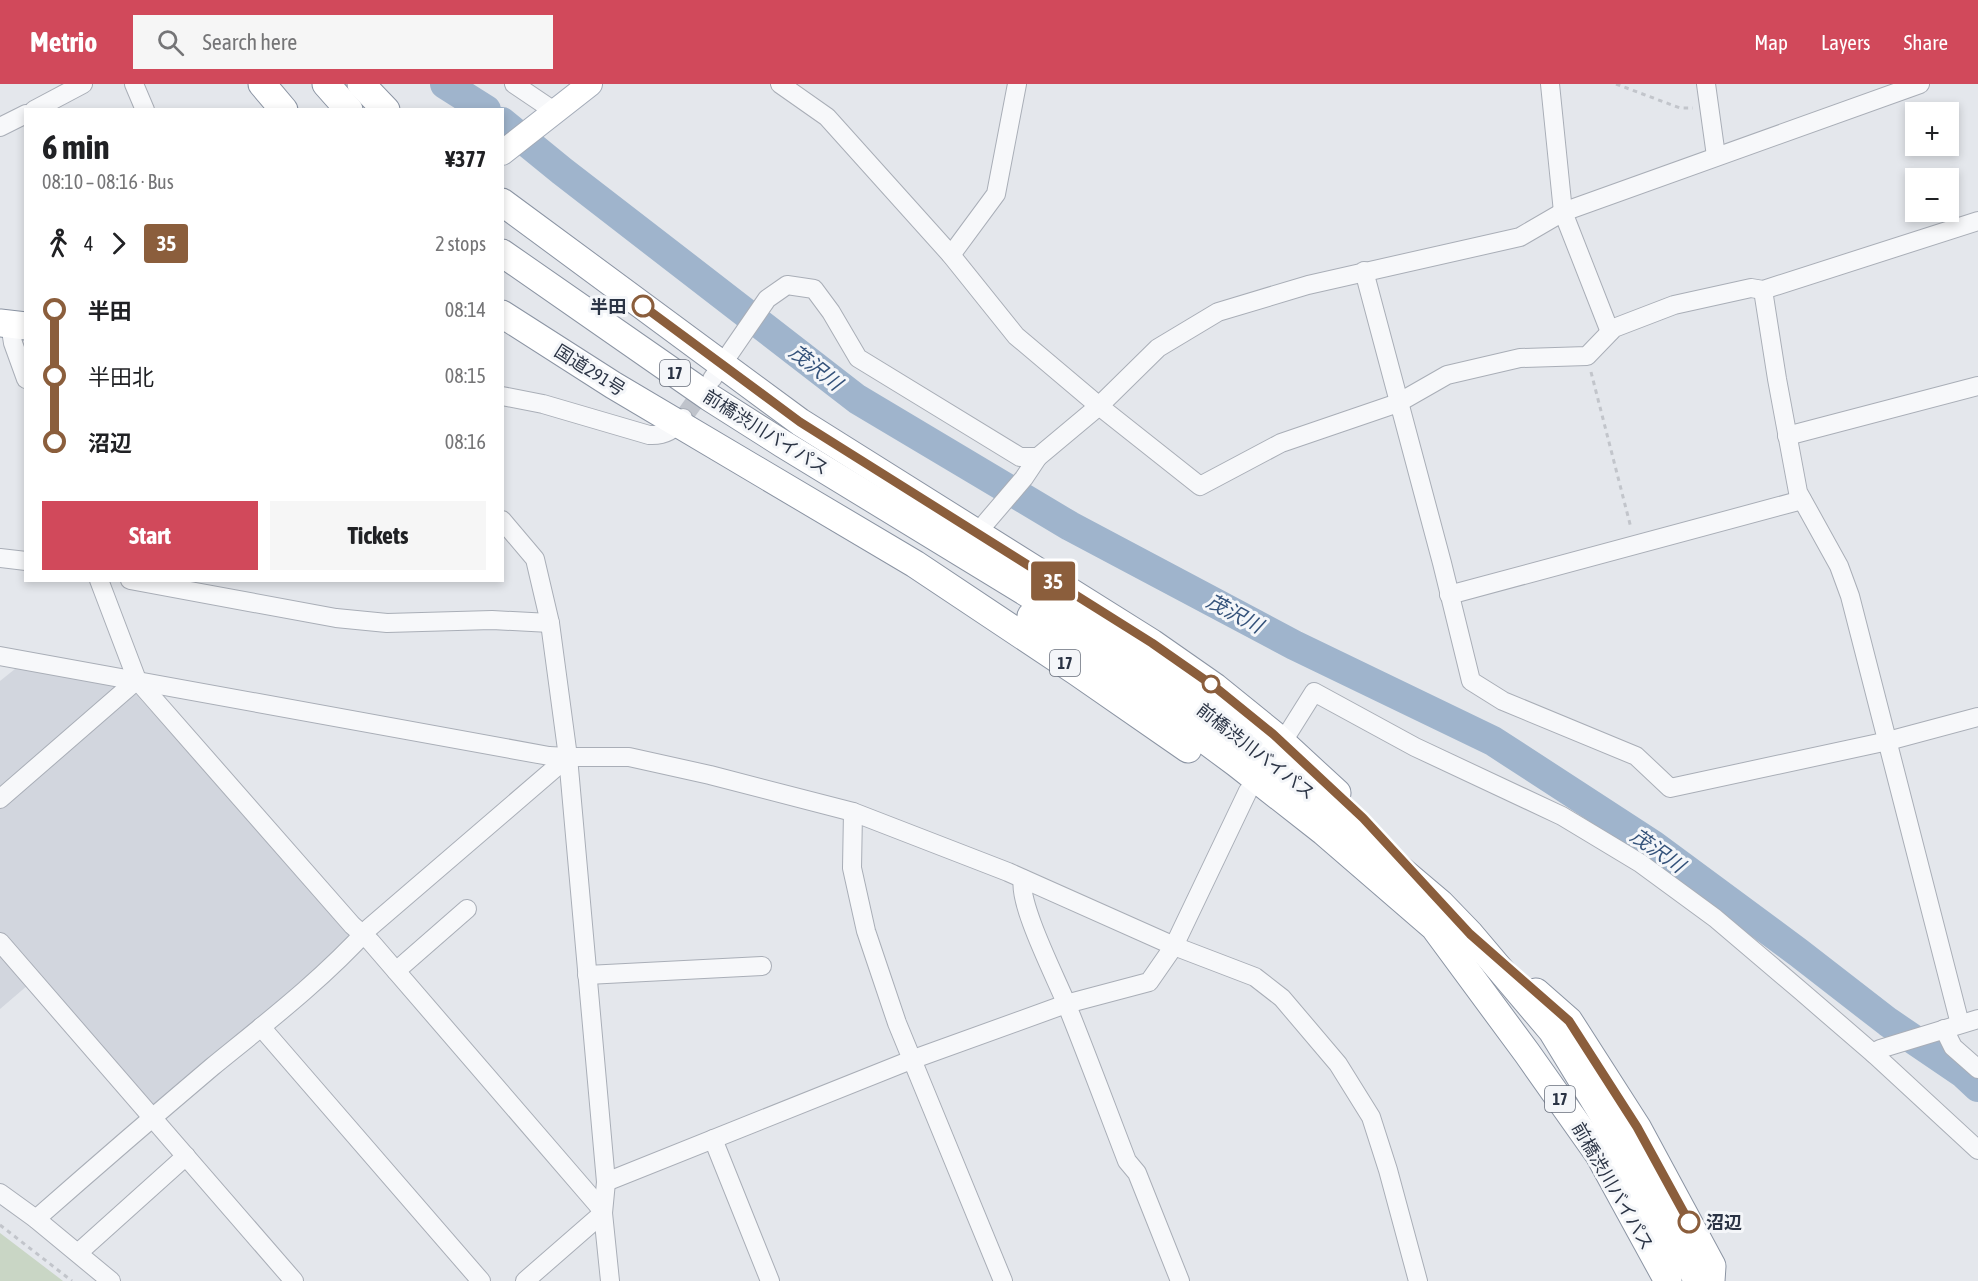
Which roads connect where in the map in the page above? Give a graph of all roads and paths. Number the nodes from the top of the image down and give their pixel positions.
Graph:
1 (83, 84) edge
2 (134, 84) edge
3 (262, 84) edge
4 (326, 84) edge
5 (361, 84) edge
6 (514, 84) edge
7 (590, 84) edge
8 (780, 84) edge
9 (1017, 84) edge
10 (1550, 84) edge
11 (1616, 84) edge
12 (1706, 84) edge
13 (1920, 84) edge
14 (38, 108) edge
15 (144, 108) edge
16 (282, 108) edge
17 (348, 108) edge
18 (384, 108) edge
19 (1710, 109) junction
20 (24, 115) edge
21 (545, 118) junction
22 (0, 127) edge
23 (504, 151) edge
24 (1716, 156) junction
25 (504, 204) edge
26 (1563, 212) junction
27 (1978, 221) edge
28 (504, 254) edge
29 (951, 255) junction
30 (1364, 272) junction
31 (1763, 290) junction
32 (504, 315) edge
33 (12, 324) edge
34 (1610, 332) junction
35 (1587, 356) junction
36 (722, 364) junction
37 (24, 373) edge
38 (1978, 386) edge
39 (504, 396) edge
40 (1398, 403) junction
41 (1099, 406) junction
42 (681, 421) junction
43 (1786, 436) junction
44 (1038, 457) junction
45 (1802, 500) junction
46 (504, 522) edge
47 (977, 533) junction
48 (1635, 544) junction
49 (0, 558) edge
50 (24, 561) edge
51 (100, 582) edge
52 (141, 582) edge
53 (1449, 595) junction
54 (550, 623) junction
55 (0, 656) edge
56 (137, 680) junction
57 (1978, 717) edge
58 (1888, 741) junction
59 (1282, 743) junction
60 (568, 757) junction
61 (1248, 791) junction
62 (0, 799) edge
63 (853, 812) junction
64 (1023, 879) junction
65 (467, 909) dead end
66 (1437, 915) junction
67 (1470, 934) junction
68 (362, 935) junction
69 (0, 942) edge
70 (1174, 946) junction
71 (762, 966) dead end
72 (396, 971) junction
73 (587, 975) junction
74 (1066, 1004) junction
75 (1978, 1019) edge
76 (1952, 1026) junction
77 (261, 1027) junction
78 (1877, 1051) junction
79 (911, 1060) junction
80 (1978, 1069) edge
81 (152, 1118) junction
82 (713, 1139) junction
83 (1978, 1150) edge
84 (186, 1156) junction
85 (606, 1182) junction
86 (0, 1193) edge
87 (603, 1213) junction
88 (36, 1219) junction
89 (0, 1225) edge
90 (78, 1253) junction
91 (72, 1281) edge
92 (111, 1281) edge
93 (294, 1281) edge
94 (481, 1281) edge
95 (525, 1281) edge
96 (610, 1281) edge
97 (770, 1281) edge
98 (1003, 1281) edge
99 (1180, 1281) edge
100 (1418, 1281) edge
101 (1668, 1281) edge
102 (1698, 1281) edge
103 (1711, 1281) edge

1 - 14 street
2 - 15 street
3 - 16 highway
4 - 17 highway
5 - 18 highway
6 - 21 street
7 - 21 main road
8 - 29 street
9 - 29 street
10 - 26 street
11 - 19 path
12 - 19 street
13 - 24 street
19 - 24 street
20 - 22 street
21 - 23 main road
24 - 26 street
25 - 36 highway, 17
26 - 30 street
26 - 34 street
27 - 31 street
28 - 66 highway, 前橋渋川バイパス / 17
29 - 41 street
30 - 40 street
30 - 41 street
31 - 34 street
31 - 43 street
32 - 42 highway, 国道291号 / 17
33 - 37 street
34 - 35 street
35 - 40 street
35 - 48 path
36 - 44 street
36 - 47 highway, 17
38 - 43 street
39 - 42 street
40 - 41 street
40 - 53 street
41 - 44 street
42 - 61 highway, 17
43 - 45 street
44 - 47 street
45 - 48 street
45 - 58 street
46 - 54 street
47 - 59 highway, 17
48 - 53 street
49 - 50 street
51 - 56 street
52 - 54 street
53 - 58 street
54 - 60 street
55 - 56 street
56 - 60 street
56 - 62 street
56 - 68 street
57 - 58 street
58 - 76 street
59 - 66 highway, 17
59 - 78 street
60 - 63 street
60 - 68 street
60 - 73 street
61 - 66 highway, 17
61 - 70 street
63 - 64 street
63 - 79 street
64 - 70 street
64 - 74 street
65 - 72 street
66 - 67 highway, 前橋渋川バイパス / 17
66 - 101 highway, 前橋渋川バイパス / 17
67 - 102 highway, 前橋渋川バイパス / 17
67 - 103 highway
68 - 72 street
68 - 77 street
69 - 81 street
70 - 74 street
70 - 100 street
71 - 73 street
72 - 87 street
73 - 85 street
74 - 79 street
74 - 99 street
75 - 76 street
76 - 78 street
76 - 80 street
77 - 81 street
77 - 94 street
78 - 83 street
79 - 82 street
79 - 98 street
81 - 84 street
81 - 88 street
82 - 85 street
82 - 97 street
84 - 90 street
84 - 93 street
85 - 87 street
86 - 88 street
87 - 95 street
87 - 96 street
88 - 90 street
89 - 91 path
90 - 92 street

